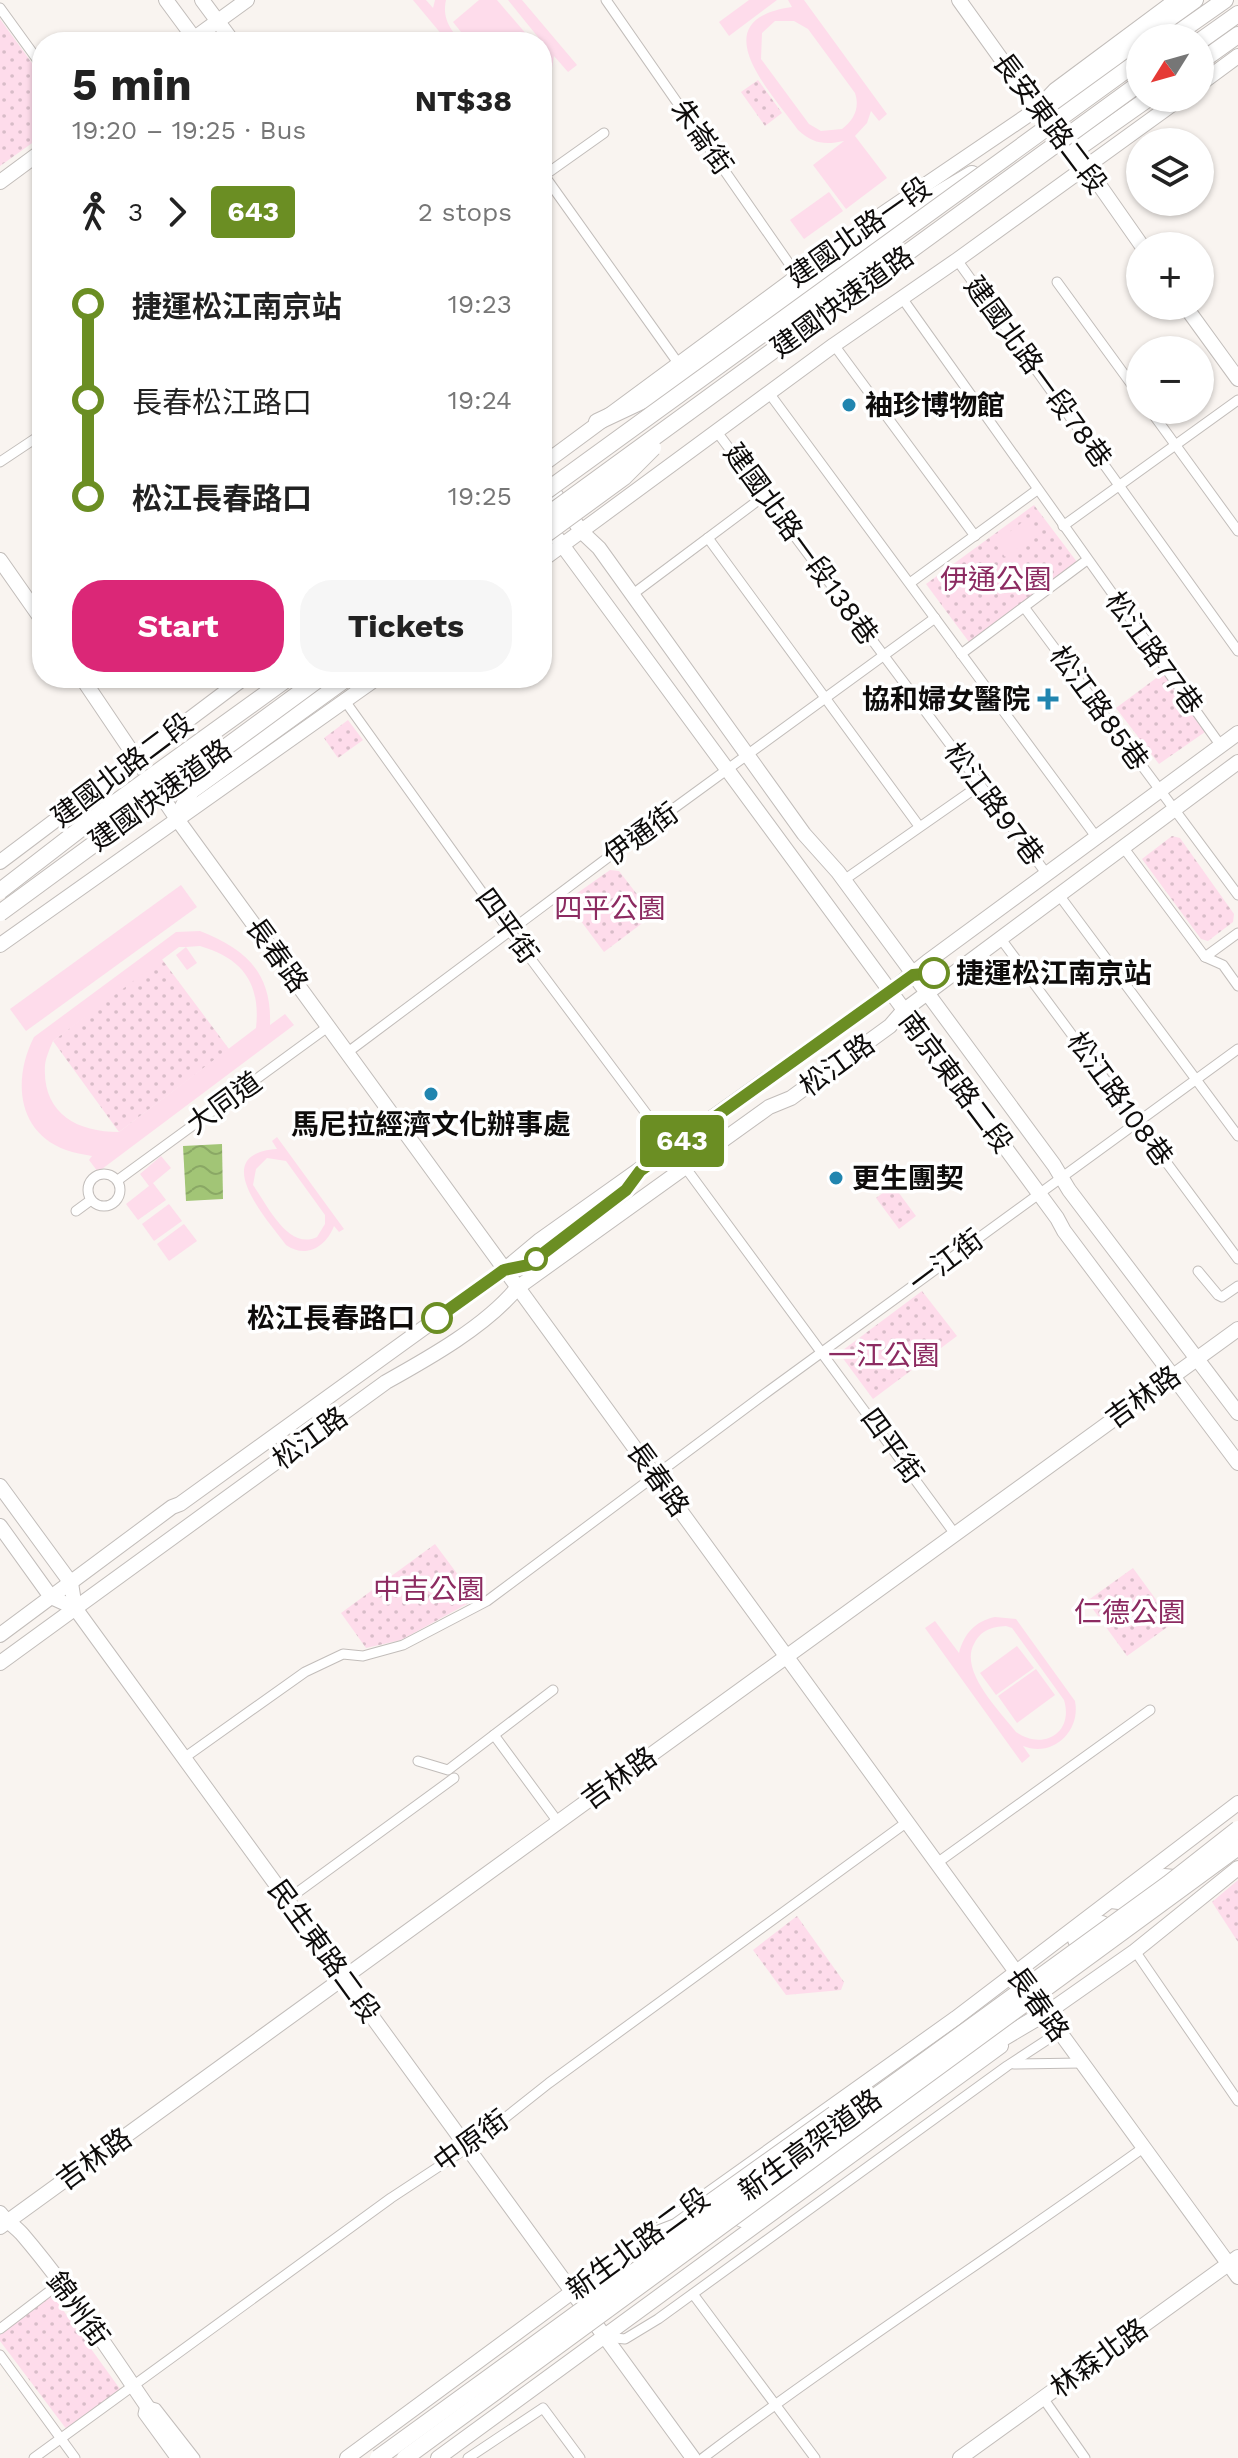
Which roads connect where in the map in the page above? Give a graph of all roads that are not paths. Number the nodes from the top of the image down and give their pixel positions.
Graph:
1 (166, 0) edge
2 (202, 0) edge
3 (247, 0) edge
4 (606, 0) edge
5 (959, 0) edge
6 (969, 0) edge
7 (1176, 0) edge
8 (1195, 0) edge
9 (1225, 0) edge
10 (0, 8) edge
11 (1238, 14) edge
12 (217, 21) junction
13 (1162, 24) edge
14 (1191, 24) edge
15 (1214, 31) edge
16 (187, 32) edge
17 (204, 32) edge
18 (225, 32) edge
19 (1238, 35) edge
20 (1126, 50) edge
21 (32, 52) edge
22 (1214, 52) edge
23 (1238, 56) edge
24 (1126, 70) edge
25 (1214, 74) edge
26 (1126, 93) edge
27 (1042, 106) junction
28 (1129, 112) edge
29 (1161, 112) edge
30 (604, 133) dead end
31 (1028, 141) junction
32 (1074, 151) junction
33 (32, 158) edge
34 (1086, 166) junction
35 (552, 170) edge
36 (0, 182) edge
37 (552, 188) edge
38 (1132, 232) edge
39 (957, 260) junction
40 (797, 275) junction
41 (1057, 282) dead end
42 (902, 298) junction
43 (1195, 320) edge
44 (834, 345) junction
45 (678, 363) junction
46 (1126, 377) edge
47 (1238, 379) edge
48 (769, 393) junction
49 (1238, 400) edge
50 (691, 412) junction
51 (597, 422) junction
52 (1161, 424) edge
53 (717, 432) junction
54 (32, 441) edge
55 (1175, 443) junction
56 (552, 457) edge
57 (0, 462) edge
58 (1119, 485) junction
59 (552, 487) edge
60 (552, 490) edge
61 (1037, 490) junction
62 (764, 496) junction
63 (552, 511) edge
64 (1063, 526) junction
65 (552, 530) edge
66 (1238, 531) edge
67 (552, 532) edge
68 (582, 532) junction
69 (975, 536) junction
70 (708, 538) junction
71 (562, 546) junction
72 (552, 553) edge
73 (0, 560) edge
74 (1087, 560) junction
75 (910, 583) junction
76 (633, 594) junction
77 (32, 606) edge
78 (1024, 607) junction
79 (935, 618) junction
80 (1238, 651) edge
81 (961, 654) junction
82 (884, 657) junction
83 (89, 688) edge
84 (230, 688) edge
85 (257, 688) edge
86 (274, 688) edge
87 (306, 688) edge
88 (333, 688) edge
89 (363, 688) edge
90 (826, 700) junction
91 (345, 701) junction
92 (1238, 733) edge
93 (1221, 746) junction
94 (747, 756) junction
95 (137, 757) junction
96 (1236, 767) edge
97 (728, 770) junction
98 (980, 785) junction
99 (1159, 791) junction
100 (1173, 809) junction
101 (101, 813) junction
102 (177, 819) junction
103 (919, 826) junction
104 (1097, 838) junction
105 (1123, 847) junction
106 (0, 862) edge
107 (1046, 873) junction
108 (844, 880) junction
109 (0, 891) edge
110 (1059, 895) junction
111 (1238, 895) edge
112 (0, 913) edge
113 (510, 931) junction
114 (1238, 933) edge
115 (1001, 939) junction
116 (0, 945) edge
117 (1205, 957) junction
118 (913, 975) junction
119 (1238, 986) edge
120 (889, 992) junction
121 (927, 993) junction
122 (903, 1011) junction
123 (329, 1026) junction
124 (1238, 1049) edge
125 (348, 1052) junction
126 (1196, 1079) junction
127 (1137, 1122) junction
128 (1238, 1136) edge
129 (672, 1148) junction
130 (685, 1167) junction
131 (1061, 1178) junction
132 (118, 1180) junction
133 (1039, 1194) junction
134 (91, 1200) junction
135 (76, 1211) dead end
136 (1238, 1259) edge
137 (504, 1270) junction
138 (1198, 1271) dead end
139 (1238, 1286) edge
140 (517, 1288) junction
141 (1238, 1329) edge
142 (823, 1352) junction
143 (1196, 1360) junction
144 (1174, 1375) junction
145 (1238, 1413) edge
146 (1238, 1463) edge
147 (655, 1475) junction
148 (0, 1486) edge
149 (0, 1526) edge
150 (955, 1534) junction
151 (71, 1583) junction
152 (51, 1597) junction
153 (75, 1608) junction
154 (0, 1635) edge
155 (786, 1656) junction
156 (0, 1663) edge
157 (553, 1690) dead end
158 (1150, 1710) dead end
159 (494, 1735) junction
160 (184, 1758) junction
161 (418, 1761) dead end
162 (454, 1778) dead end
163 (1238, 1803) edge
164 (558, 1822) junction
165 (907, 1822) junction
166 (1238, 1829) edge
167 (1238, 1847) edge
168 (937, 1863) junction
169 (1238, 1868) edge
170 (1176, 1881) junction
171 (1200, 1899) junction
172 (287, 1900) junction
173 (1111, 1901) junction
174 (1135, 1951) junction
175 (1015, 1971) junction
176 (343, 1978) junction
177 (1045, 2013) junction
178 (1059, 2032) junction
179 (1082, 2063) junction
180 (1007, 2066) junction
181 (1238, 2101) edge
182 (467, 2148) junction
183 (1143, 2148) junction
184 (2, 2221) edge
185 (645, 2239) junction
186 (674, 2261) junction
187 (1233, 2261) edge
188 (1238, 2277) edge
189 (59, 2284) junction
190 (573, 2293) junction
191 (693, 2294) junction
192 (0, 2329) edge
193 (603, 2334) junction
194 (0, 2355) edge
195 (133, 2385) junction
196 (1043, 2398) junction
197 (774, 2404) junction
198 (147, 2408) junction
199 (506, 2409) junction
200 (517, 2425) junction
201 (61, 2439) junction
202 (34, 2458) edge
203 (75, 2458) edge
204 (175, 2458) edge
205 (183, 2458) edge
206 (195, 2458) edge
207 (347, 2458) edge
208 (378, 2458) edge
209 (405, 2458) edge
210 (438, 2458) edge
211 (468, 2458) edge
212 (580, 2458) edge
213 (693, 2458) edge
214 (703, 2458) edge
215 (815, 2458) edge
216 (960, 2458) edge
217 (1085, 2458) edge

1 - 16 street
2 - 12 street
3 - 12 street
4 - 40 street, 朱崙街
5 - 27 street, 長安東路二段
6 - 27 street, 長安東路二段
7 - 27 street, 建國北路一段
8 - 13 highway
9 - 14 highway
10 - 21 street
11 - 15 highway
12 - 17 street
12 - 18 street
19 - 22 highway
20 - 27 highway
23 - 25 street
24 - 31 highway, 建國快速道路, bridge
26 - 50 highway, 建國快速道路, bridge
27 - 32 street, 長安東路二段
27 - 40 street, 建國北路一段
28 - 32 highway
29 - 34 street
30 - 35 street
31 - 51 highway, bridge
31 - 59 highway, 建國快速道路, bridge
32 - 34 street, 長安東路二段
33 - 36 street
34 - 38 street, 長安東路二段
34 - 39 street
37 - 45 street
39 - 42 street
39 - 58 street, 建國北路一段78巷
40 - 45 street, 建國北路一段
41 - 46 street
42 - 44 street
42 - 61 street
43 - 47 street
44 - 48 street
44 - 69 street
45 - 51 street, 建國北路一段
48 - 53 street
48 - 75 street
49 - 55 street
50 - 63 highway, 建國快速道路, bridge
50 - 65 highway, bridge
51 - 56 street, 建國北路一段
52 - 55 street
53 - 62 street, 建國北路一段138巷
53 - 68 street
54 - 57 street
55 - 58 street
55 - 66 street
58 - 64 street
58 - 80 street, 建國北路一段78巷
60 - 68 street, 南京東路二段
61 - 64 street
61 - 69 street
62 - 70 street
62 - 82 street, 建國北路一段138巷
64 - 74 street
67 - 71 street, 南京東路二段
68 - 71 street
68 - 76 street, 南京東路二段
69 - 75 street
70 - 76 street
70 - 90 street
71 - 72 street
71 - 97 street, 南京東路二段
73 - 77 street
74 - 78 street
74 - 93 street, 松江路77巷
75 - 79 street
76 - 94 street, 南京東路二段
78 - 81 street
78 - 99 street, 松江路85巷
79 - 81 street
79 - 82 street, 伊通街
81 - 104 street
82 - 90 street, 伊通街
82 - 98 street, 松江路97巷
83 - 95 street, 長春路
84 - 95 street, 建國北路二段
85 - 101 highway, bridge
86 - 101 highway, 建國快速道路, bridge
87 - 112 highway, 建國快速道路, bridge
88 - 102 highway
89 - 91 street
90 - 94 street, 伊通街
90 - 103 street
91 - 102 street
91 - 113 street, 四平街
92 - 93 street, 松江路
93 - 99 street, 松江路
94 - 97 street, 伊通街
94 - 108 street, 南京東路二段
95 - 102 street, 長春路
95 - 106 street, 建國北路二段
96 - 100 street, 松江路
97 - 113 street, 伊通街
97 - 120 street, 南京東路二段
98 - 103 street
98 - 107 street, 松江路97巷
99 - 100 street, 松江路85巷
99 - 104 street, 松江路
100 - 105 street, 松江路
100 - 111 street, 松江路85巷
101 - 109 highway, 建國快速道路, bridge
102 - 116 street
102 - 123 street, 長春路
103 - 108 street
104 - 107 street, 松江路
105 - 110 street, 松江路
105 - 117 street
107 - 118 street, 松江路
108 - 118 street, 南京東路二段
110 - 115 street, 松江路
110 - 126 street
113 - 125 street, 伊通街
113 - 129 street, 四平街
114 - 117 street
115 - 121 street, 松江路
115 - 127 street, 松江路108巷
117 - 119 street
118 - 120 street, 松江路
118 - 121 street, 南京東路二段
120 - 122 street, 南京東路二段
120 - 129 street, 松江路
121 - 122 street, 松江路
121 - 131 street, 南京東路二段
122 - 130 street, 松江路
122 - 133 street, 南京東路二段
123 - 125 street, 長春路
123 - 132 street, 大同道
124 - 126 street, 一江街
125 - 137 street, 長春路
126 - 127 street, 一江街
126 - 128 street
127 - 131 street, 一江街
127 - 136 street, 松江路108巷
129 - 137 street, 松江路
130 - 140 street, 松江路
130 - 142 street, 四平街
131 - 133 street, 一江街
131 - 143 street, 南京東路二段
132 - 134 street, 大同道
132 - 134 street, 大同道
133 - 142 street, 一江街
133 - 144 street, 南京東路二段
134 - 135 street, 大同道
137 - 140 street, 長春路
137 - 151 street, 松江路
138 - 139 street
140 - 147 street, 長春路
140 - 153 street, 松江路
141 - 143 street, 吉林路
142 - 147 street, 一江街
142 - 150 street, 四平街
143 - 144 street, 吉林路
143 - 145 street, 南京東路二段
144 - 146 street, 南京東路二段
144 - 150 street, 吉林路
147 - 155 street, 長春路
147 - 160 street, 一江街
148 - 151 street, 民生東路二段
149 - 152 street, 民生東路二段
150 - 155 street, 吉林路
151 - 152 street, 松江路
151 - 153 street, 民生東路二段
152 - 153 street, 民生東路二段
152 - 154 street, 松江路
153 - 156 street, 松江路
153 - 160 street, 民生東路二段
155 - 164 street, 吉林路
155 - 165 street, 長春路
157 - 159 street
158 - 168 street
159 - 161 street
159 - 164 street
160 - 172 street, 民生東路二段
162 - 172 street
163 - 173 street, 新生北路二段
164 - 176 street, 吉林路
165 - 168 street, 長春路
165 - 182 street, 中原街
166 - 170 highway, 新生高架道路, bridge
167 - 186 highway, 新生高架道路, bridge
168 - 175 street, 長春路
169 - 171 street, 新生北路二段
170 - 171 street
170 - 173 street
170 - 185 highway, bridge
170 - 208 highway, 新生高架道路, bridge
171 - 174 street, 新生北路二段
172 - 176 street, 民生東路二段
173 - 175 street, 新生北路二段
174 - 177 street, 新生北路二段
174 - 181 street
175 - 177 street, 長春路
175 - 185 street, 新生北路二段
176 - 182 street, 民生東路二段
176 - 184 street, 吉林路
177 - 178 street, 長春路
177 - 186 highway, bridge
177 - 193 street, 新生北路二段
178 - 179 street, 長春路
178 - 180 street, 新生北路二段
179 - 180 street
179 - 183 street, 長春路
180 - 191 street, 新生北路二段
182 - 190 street, 民生東路二段
182 - 195 street, 中原街
183 - 187 street, 長春路
183 - 197 street
184 - 189 street, 錦州街
185 - 190 street, 新生北路二段
186 - 209 highway, 新生高架道路, bridge
187 - 188 street, 長春路
187 - 196 street, 林森北路
189 - 192 street
189 - 195 street, 錦州街
190 - 193 street, 民生東路二段, bridge
190 - 207 street, 新生北路二段
191 - 193 street, 新生北路二段
191 - 197 street
193 - 199 street, 新生北路二段
193 - 213 street, 民生東路二段
194 - 201 street
195 - 198 street, 錦州街
195 - 201 street, 中原街
196 - 216 street, 林森北路
196 - 217 street
197 - 214 street
197 - 215 street
198 - 204 street
198 - 205 street, 錦州街
198 - 206 street
199 - 200 street
199 - 210 street, 新生北路二段
200 - 211 street
200 - 212 street
201 - 202 street, 中原街
201 - 203 street

